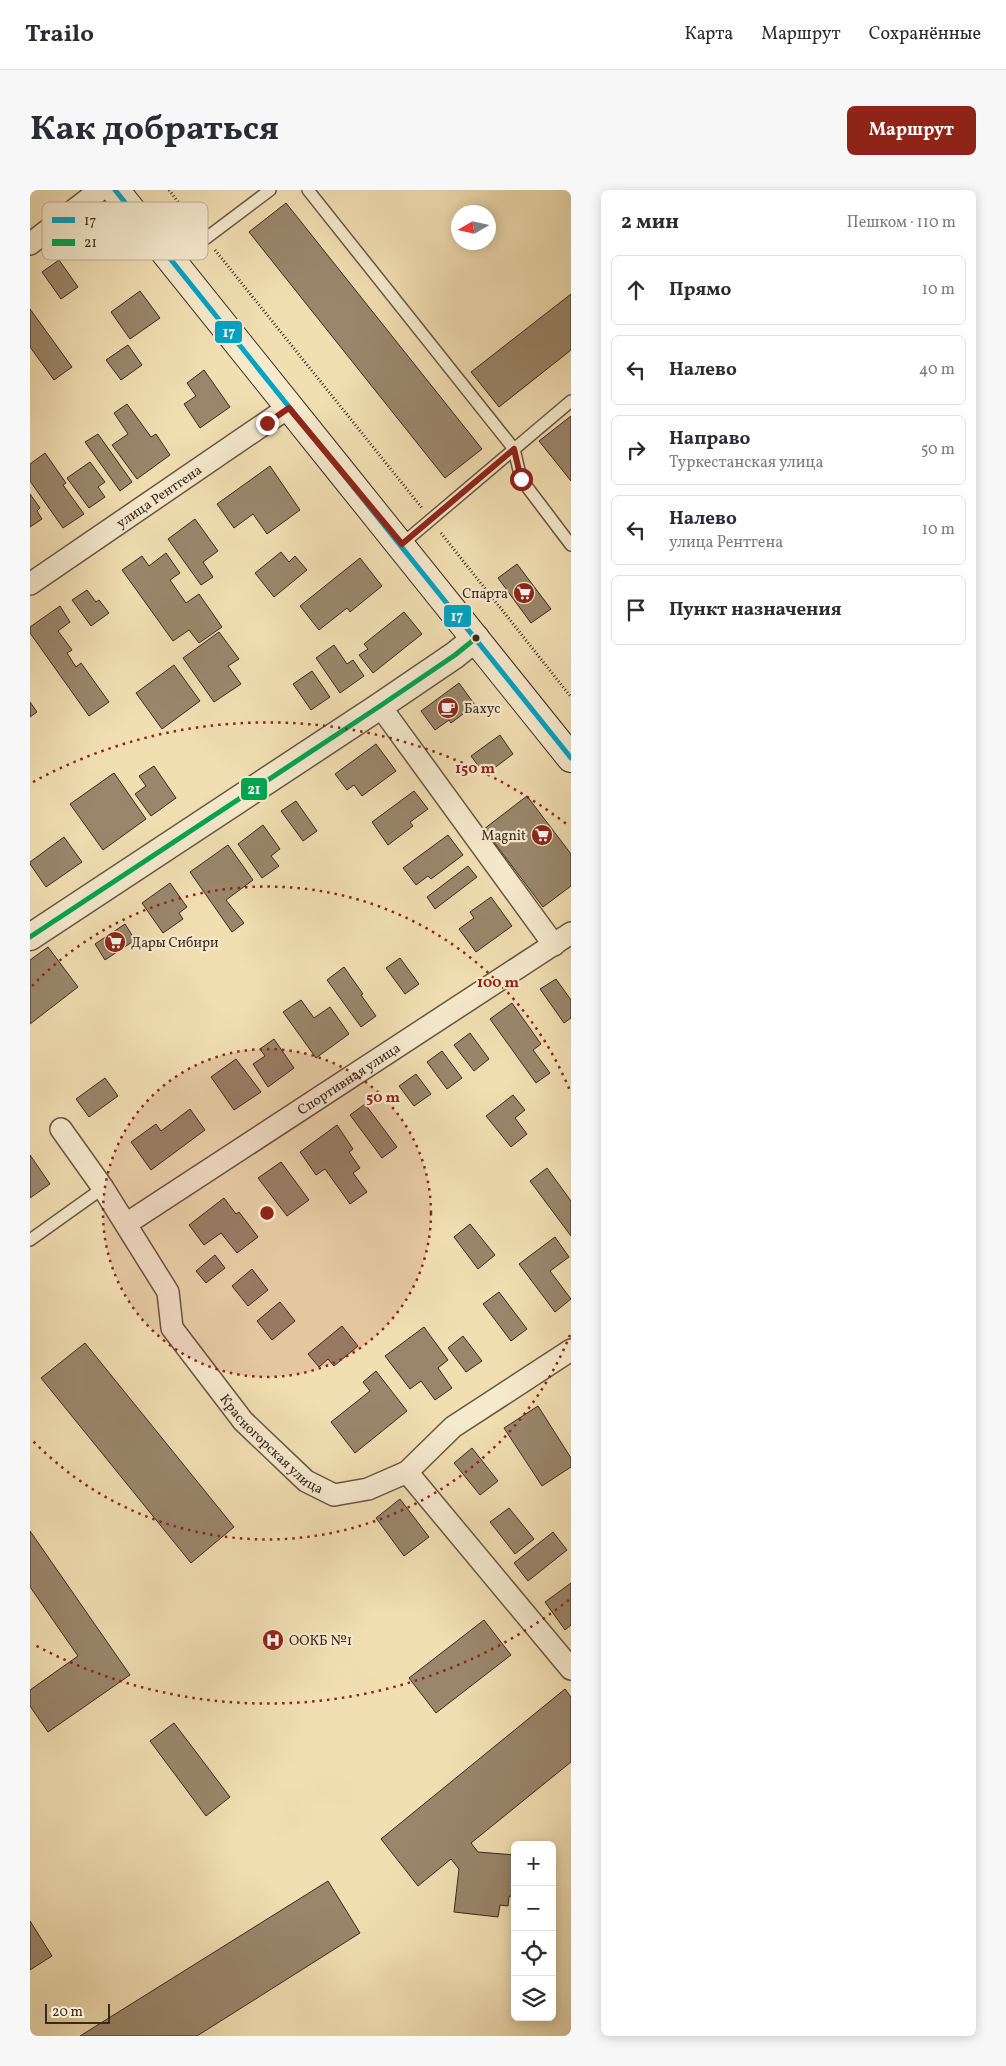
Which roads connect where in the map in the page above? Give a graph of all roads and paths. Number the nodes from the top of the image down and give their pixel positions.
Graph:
1 (100, 190) edge
2 (115, 190) edge
3 (169, 190) edge
4 (270, 190) edge
5 (308, 190) edge
6 (84, 202) edge
7 (125, 202) edge
8 (178, 202) edge
9 (42, 235) edge
10 (208, 235) edge
11 (208, 241) edge
12 (30, 244) edge
13 (171, 260) edge
14 (177, 260) edge
15 (173, 263) junction
16 (571, 401) edge
17 (289, 408) junction
18 (514, 449) junction
19 (430, 520) junction
20 (402, 544) junction
21 (571, 545) edge
22 (30, 584) edge
23 (476, 638) junction
24 (571, 697) edge
25 (380, 706) junction
26 (571, 758) edge
27 (30, 938) edge
28 (562, 939) edge
29 (61, 1129) dead end
30 (103, 1188) junction
31 (126, 1224) junction
32 (30, 1240) edge
33 (571, 1350) edge
34 (407, 1472) junction
35 (571, 1669) edge

1 - 6 street
2 - 7 main road
3 - 8 path
4 - 10 lane
5 - 18 lane
9 - 12 street
11 - 19 path
13 - 15 main road
14 - 15 lane
15 - 17 main road
16 - 18 lane
17 - 20 main road
17 - 22 street, улица Рентгена
18 - 19 lane
18 - 21 lane
19 - 20 lane
19 - 24 path
20 - 23 main road
23 - 25 street
23 - 26 main road
25 - 27 street
25 - 28 street
28 - 31 street, Спортивная улица
29 - 30 street, Красногорская улица
30 - 31 street, Красногорская улица
30 - 32 lane
31 - 34 street, Красногорская улица
33 - 34 street
34 - 35 street

